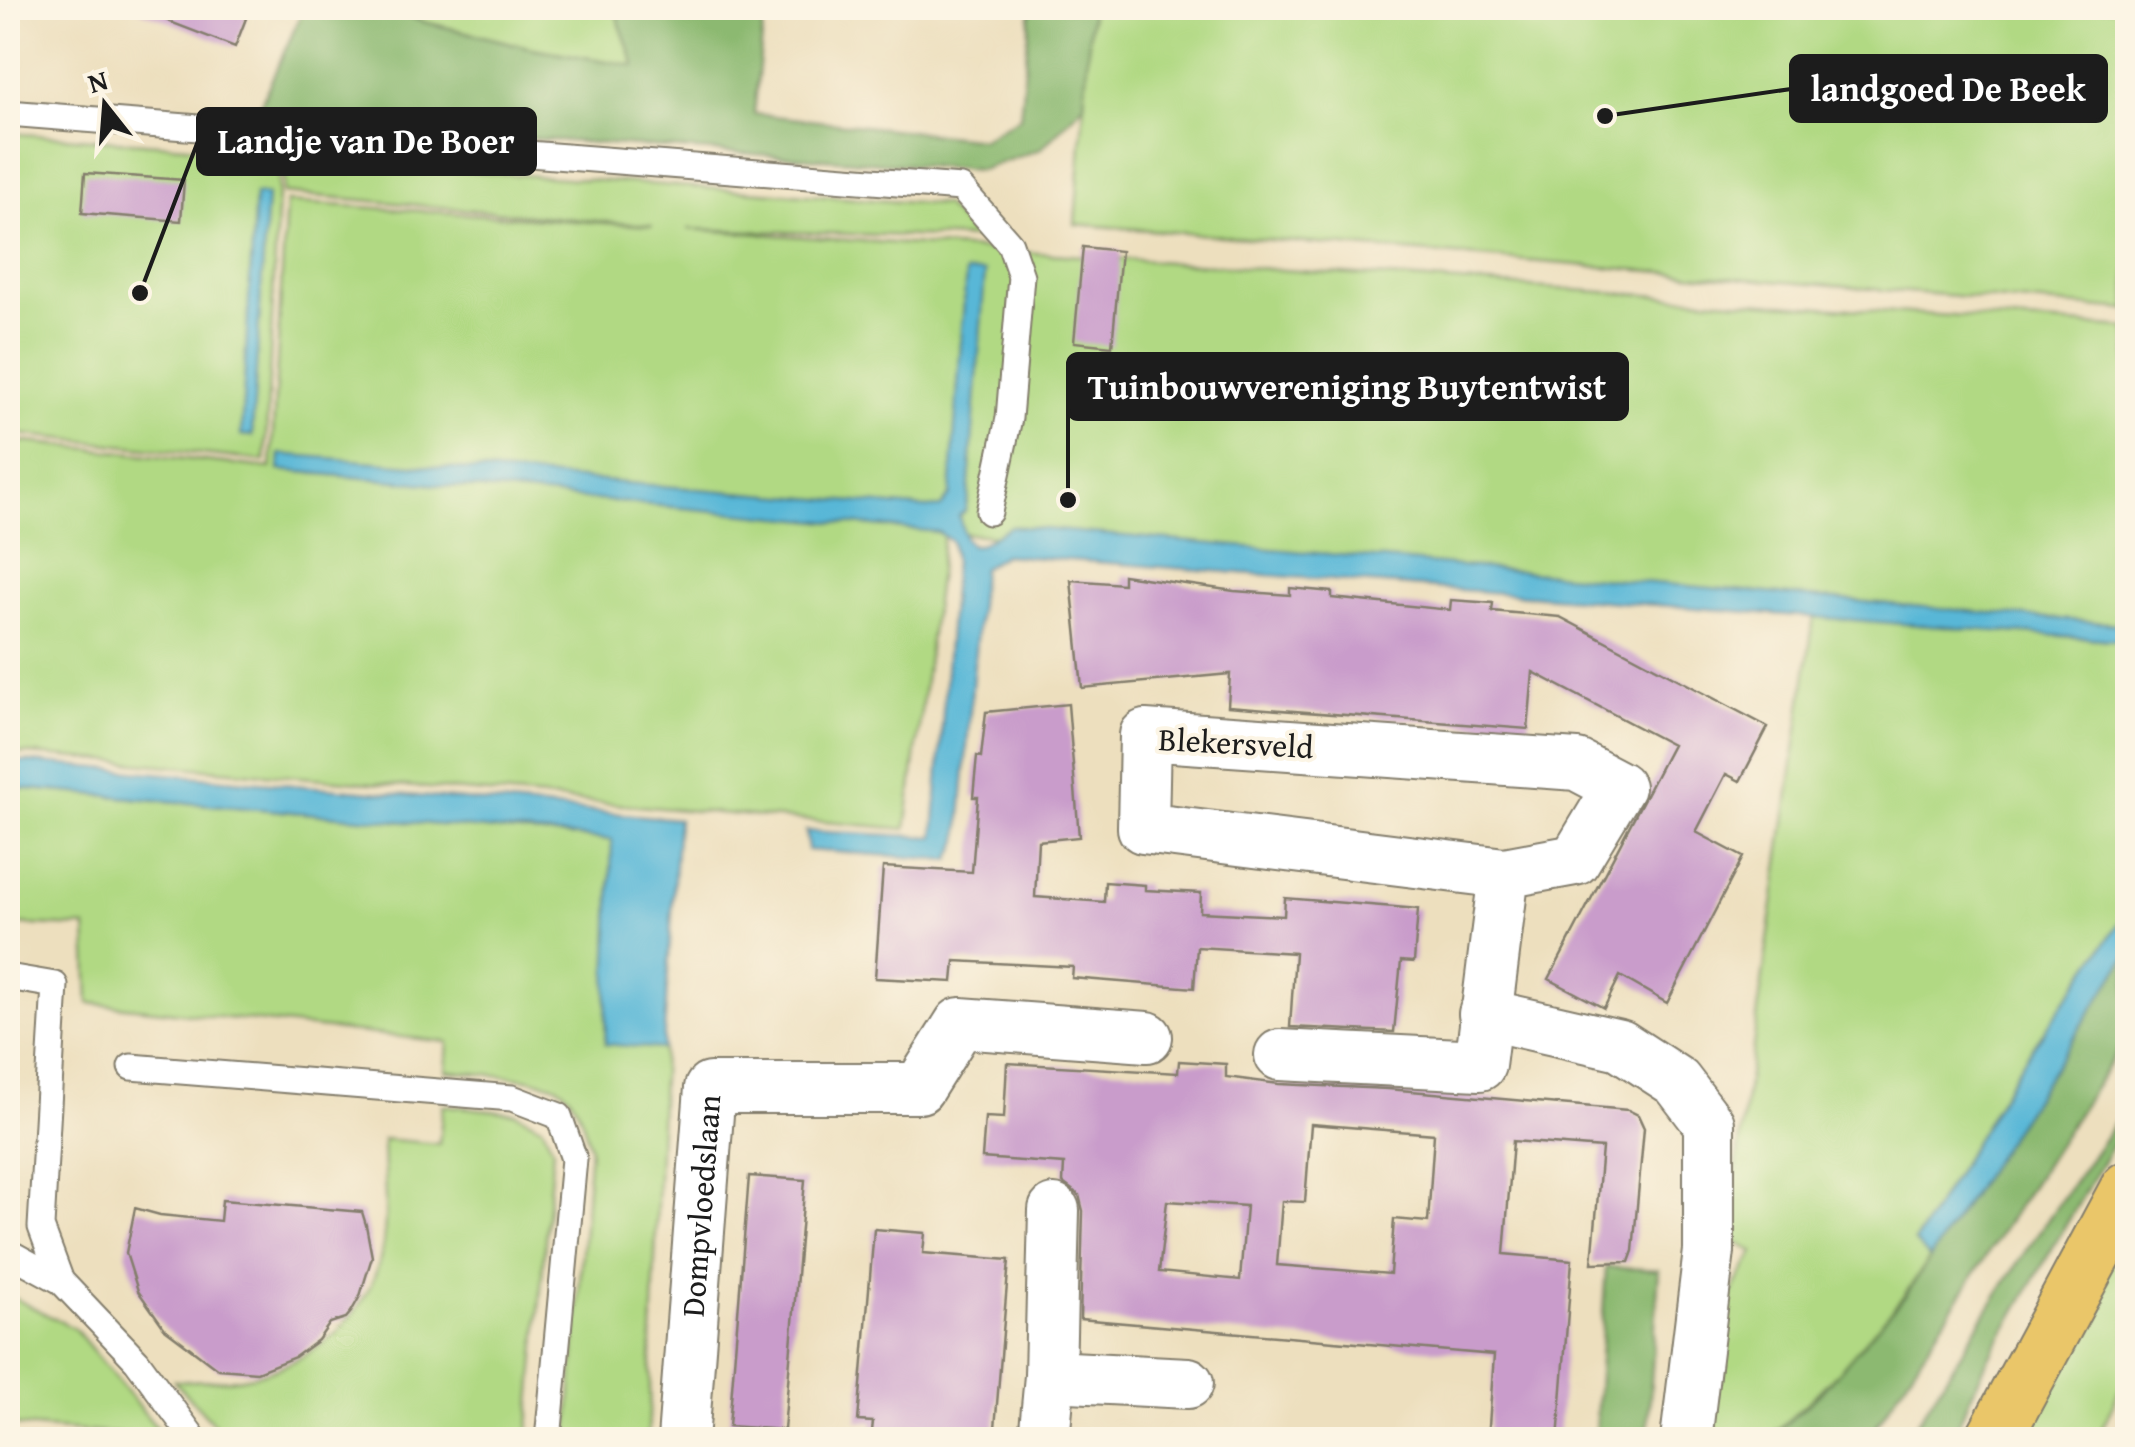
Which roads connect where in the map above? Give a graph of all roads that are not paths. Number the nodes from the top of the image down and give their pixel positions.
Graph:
1 (8, 112) edge
2 (989, 512) dead end
3 (1504, 873) junction
4 (8, 977) edge
5 (1484, 1014) junction
6 (1148, 1037) dead end
7 (1280, 1055) dead end
8 (131, 1067) dead end
9 (2128, 1189) edge
10 (1054, 1210) dead end
11 (8, 1252) edge
12 (61, 1280) junction
13 (1050, 1376) junction
14 (1188, 1383) dead end
15 (195, 1440) edge
16 (548, 1440) edge
17 (683, 1440) edge
18 (1044, 1440) edge
19 (1686, 1440) edge
20 (1992, 1440) edge

1 - 2 lane
3 - 3 street, Blekersveld
3 - 5 street
4 - 12 lane
5 - 7 street
5 - 19 street
6 - 17 street, Dompvloedslaan
8 - 16 lane
9 - 20 main road
10 - 13 street
11 - 12 lane
12 - 15 lane
13 - 14 street
13 - 18 street

